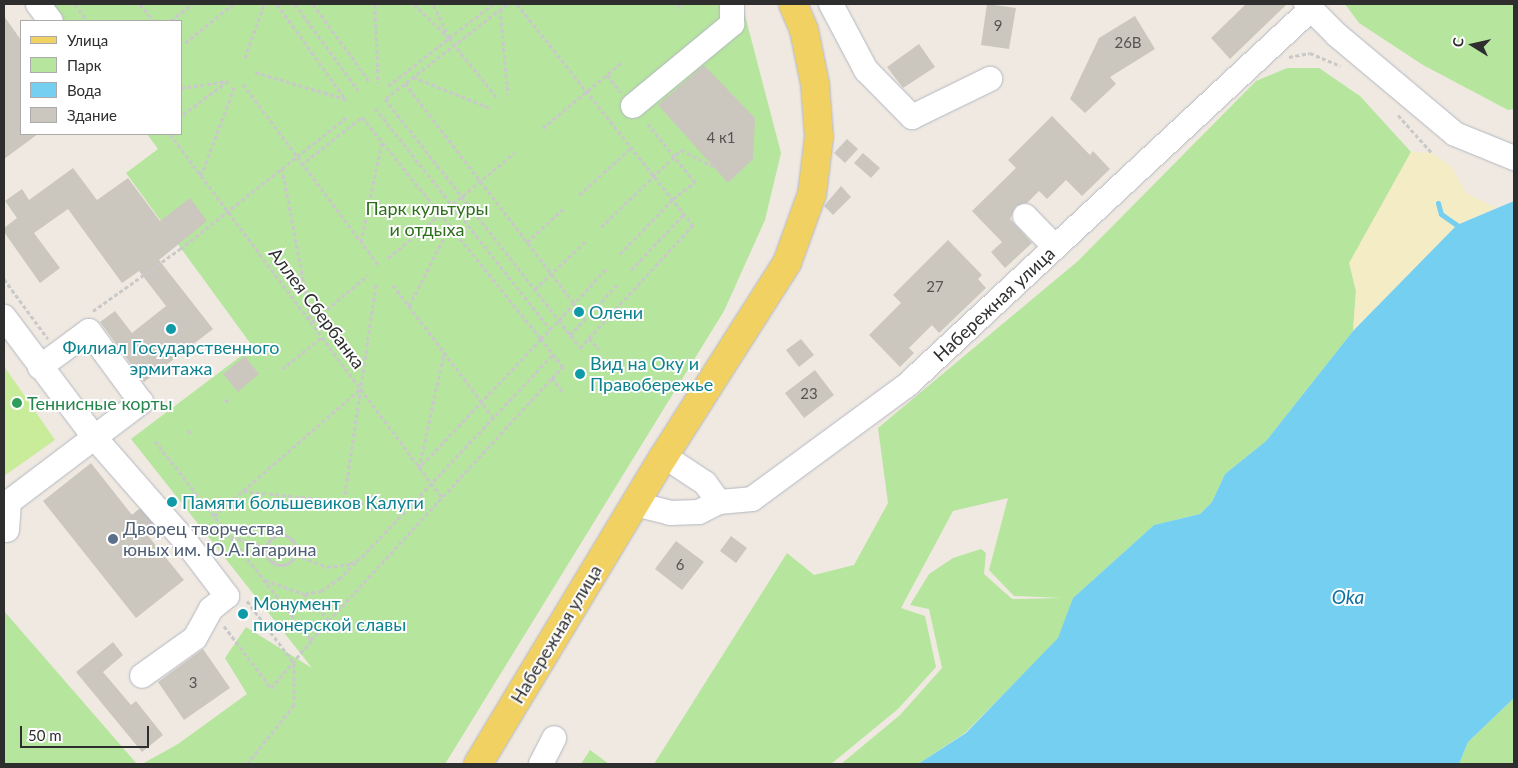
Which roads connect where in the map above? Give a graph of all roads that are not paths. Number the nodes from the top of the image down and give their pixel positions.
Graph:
1 (38, 4) edge
2 (732, 4) edge
3 (793, 4) edge
4 (831, 4) edge
5 (1309, 6) edge
6 (50, 20) edge
7 (990, 79) dead end
8 (633, 106) road end
9 (1514, 158) edge
10 (1025, 216) dead end
11 (1055, 247) junction
12 (4, 317) edge
13 (36, 361) junction
14 (95, 438) junction
15 (664, 456) junction
16 (136, 484) junction
17 (719, 502) junction
18 (635, 504) junction
19 (138, 510) tunnel mouth
20 (7, 530) dead end
21 (155, 532) tunnel mouth
22 (186, 542) junction
23 (142, 676) dead end
24 (554, 738) dead end
25 (478, 764) edge
26 (541, 764) edge

1 - 6 street
2 - 8 street
3 - 15 main road, Набережная улица
4 - 7 street
5 - 9 street
5 - 11 street, Набережная улица
10 - 11 street
11 - 17 street, Набережная улица
12 - 13 street
13 - 14 street
13 - 14 street
14 - 16 street
14 - 20 street
15 - 17 street
15 - 18 main road, Набережная улица
16 - 19 street
16 - 22 street
17 - 18 street, Набережная улица
18 - 25 main road, Набережная улица
21 - 22 street
22 - 23 street
24 - 26 street

